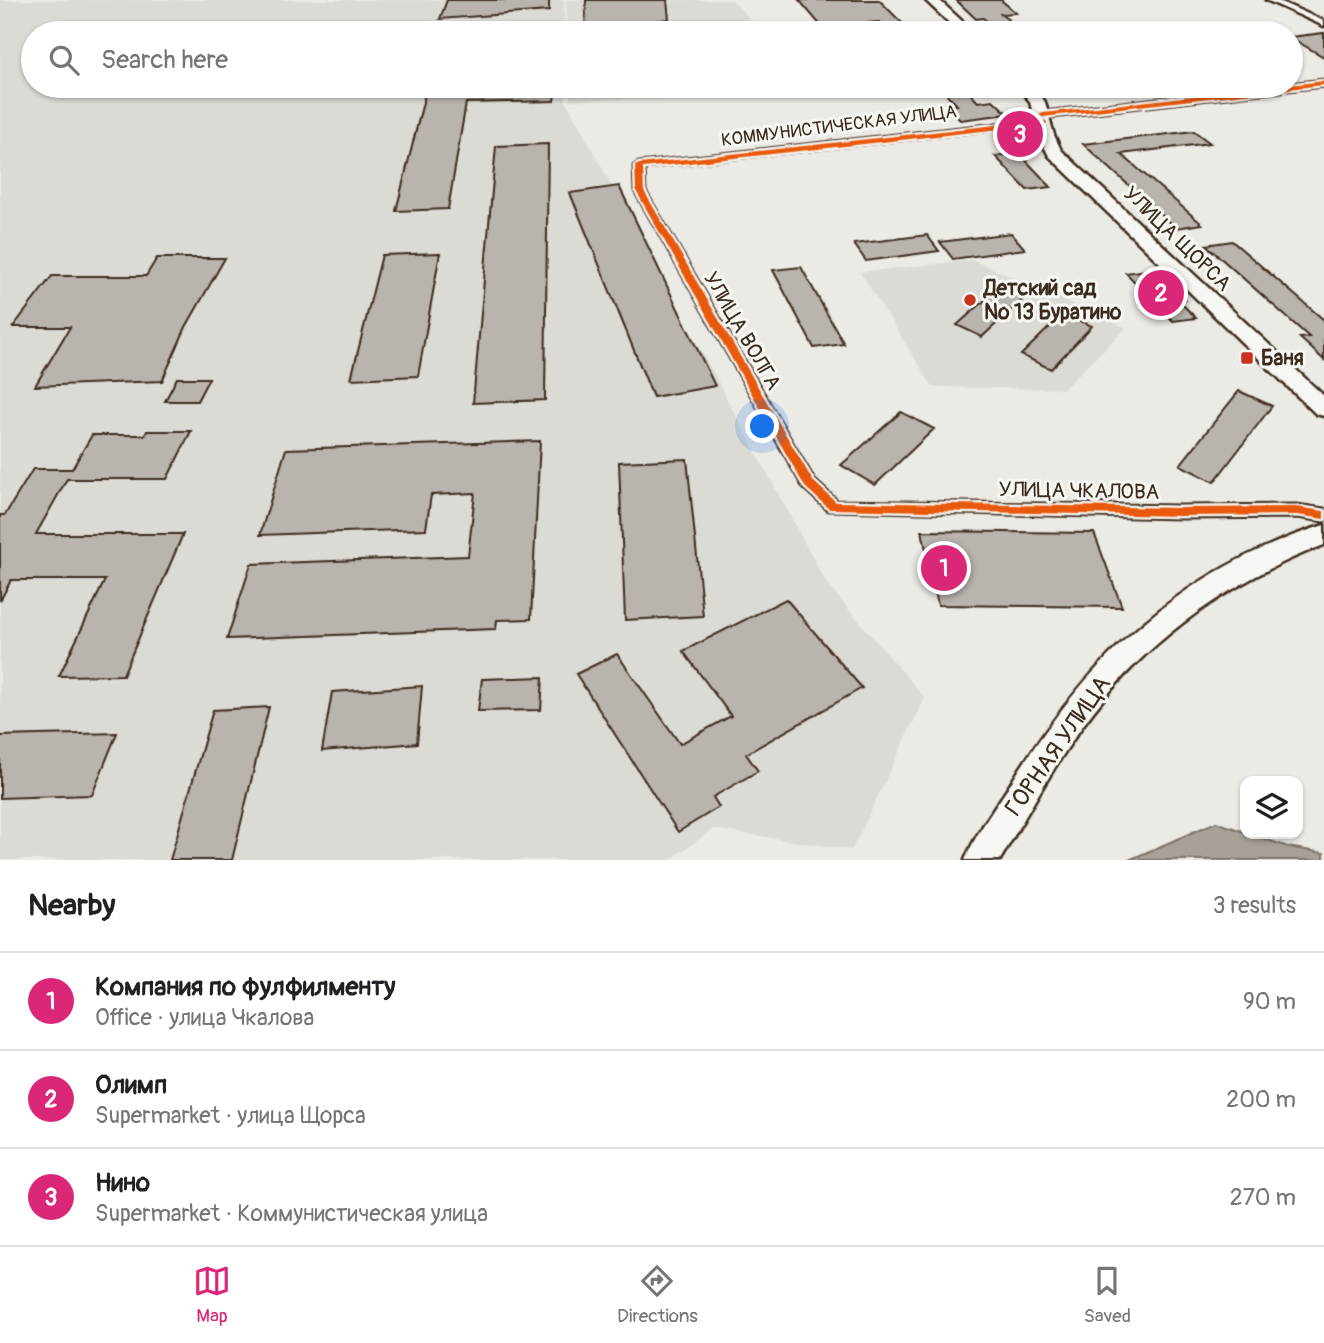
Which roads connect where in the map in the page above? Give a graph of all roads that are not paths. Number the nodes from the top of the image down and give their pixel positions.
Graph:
1 (931, 0) edge
2 (1270, 0) edge
3 (955, 21) edge
4 (1324, 24) edge
5 (1324, 83) edge
6 (1303, 86) edge
7 (1036, 98) edge
8 (1204, 98) edge
9 (1043, 118) junction
10 (639, 166) joint
11 (1324, 409) edge
12 (833, 506) joint
13 (1324, 515) edge
14 (1324, 535) edge
15 (981, 860) edge

1 - 3 main road
2 - 4 street
5 - 6 street, КОММУНИСТИЧЕСКАЯ УЛИЦА
7 - 9 main road, УЛИЦА ЩОРСА
8 - 9 street, КОММУНИСТИЧЕСКАЯ УЛИЦА
9 - 10 street, КОММУНИСТИЧЕСКАЯ УЛИЦА
9 - 11 main road, УЛИЦА ЩОРСА
10 - 12 street, УЛИЦА ВОЛГА
12 - 13 street, УЛИЦА ЧКАЛОВА
14 - 15 main road, ГОРНАЯ УЛИЦА

